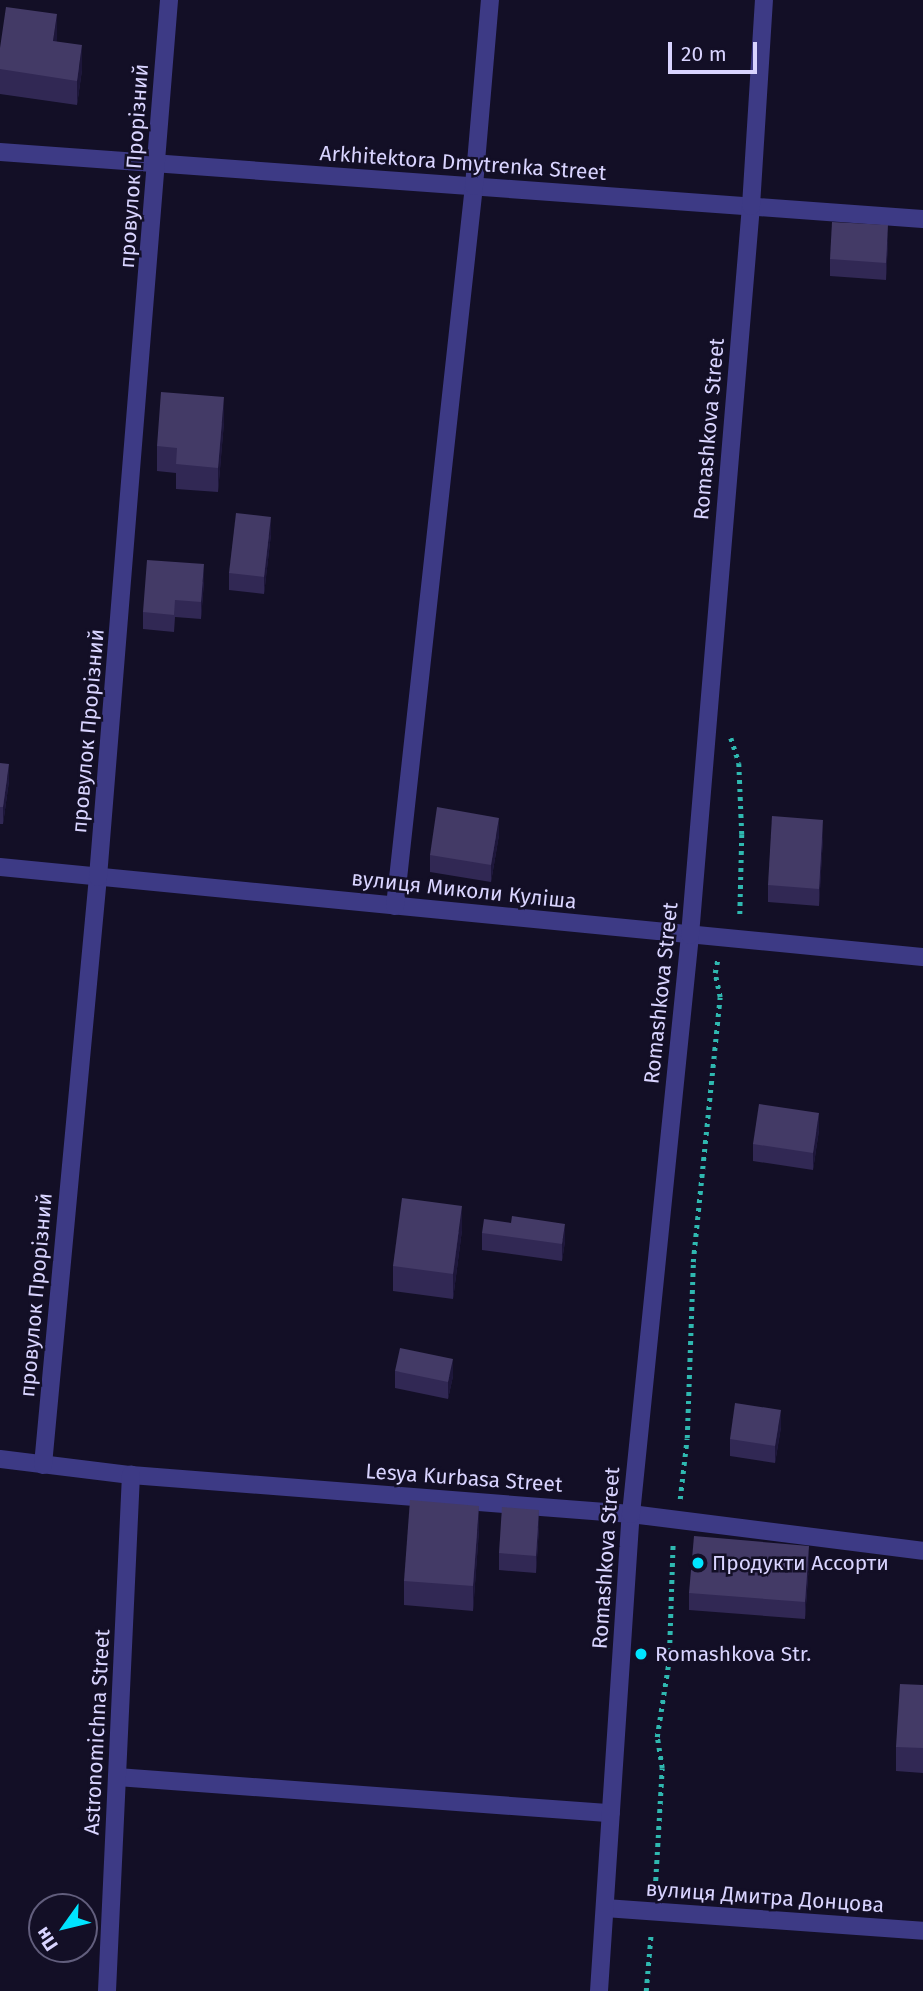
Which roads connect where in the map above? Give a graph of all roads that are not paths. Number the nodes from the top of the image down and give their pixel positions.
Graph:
1 (169, 0) edge
2 (490, 0) edge
3 (764, 0) edge
4 (0, 152) edge
5 (158, 163) junction
6 (474, 186) junction
7 (751, 206) junction
8 (923, 219) edge
9 (0, 867) edge
10 (98, 877) junction
11 (395, 906) junction
12 (690, 935) junction
13 (923, 957) edge
14 (0, 1459) edge
15 (43, 1465) junction
16 (131, 1475) junction
17 (631, 1514) junction
18 (923, 1551) edge
19 (117, 1777) junction
20 (611, 1814) junction
21 (605, 1908) junction
22 (923, 1931) edge
23 (107, 1991) edge
24 (599, 1991) edge

1 - 5 street, провулок Прорізний
2 - 6 street
3 - 7 street, Romashkova Street
4 - 5 street, Arkhitektora Dmytrenka Street
5 - 6 street, Arkhitektora Dmytrenka Street
5 - 10 street, провулок Прорізний
6 - 7 street, Arkhitektora Dmytrenka Street
6 - 11 street
7 - 8 street, Arkhitektora Dmytrenka Street
7 - 12 street, Romashkova Street
9 - 10 street, вулиця Миколи Куліша
10 - 11 street, вулиця Миколи Куліша
10 - 15 street, провулок Прорізний
11 - 12 street, вулиця Миколи Куліша
12 - 13 street, вулиця Миколи Куліша
12 - 17 street, Romashkova Street
14 - 15 street, Lesya Kurbasa Street
15 - 16 street, Lesya Kurbasa Street
16 - 17 street, Lesya Kurbasa Street
16 - 19 street, Astronomichna Street
17 - 18 street, Lesya Kurbasa Street
17 - 20 street, Romashkova Street
19 - 20 street
19 - 23 street, Astronomichna Street
20 - 21 street, Romashkova Street
21 - 22 street, вулиця Дмитра Донцова
21 - 24 street, Romashkova Street

